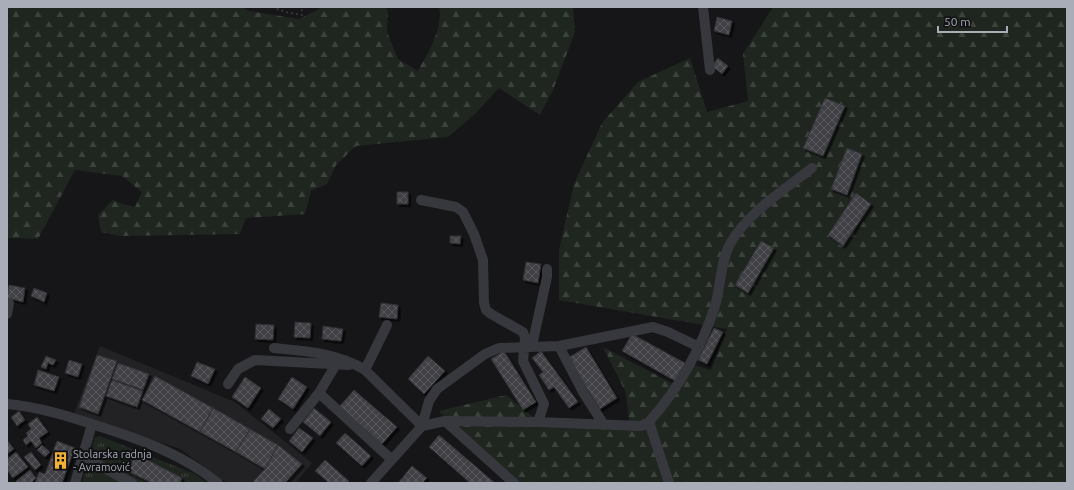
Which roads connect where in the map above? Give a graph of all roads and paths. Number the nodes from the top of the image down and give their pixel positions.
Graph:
1 (272, 7) edge
2 (302, 7) edge
3 (703, 7) edge
4 (710, 70) dead end
5 (812, 168) dead end
6 (421, 200) dead end
7 (547, 269) dead end
8 (9, 303) dead end
9 (7, 314) edge
10 (387, 325) dead end
11 (559, 346) junction
12 (699, 347) junction
13 (274, 348) dead end
14 (525, 348) junction
15 (336, 366) junction
16 (361, 368) junction
17 (228, 384) dead end
18 (319, 393) junction
19 (7, 404) edge
20 (445, 421) junction
21 (538, 422) junction
22 (649, 422) junction
23 (92, 424) junction
24 (604, 425) junction
25 (422, 426) junction
26 (290, 429) dead end
27 (82, 456) junction
28 (391, 460) junction
29 (75, 483) edge
30 (132, 483) edge
31 (218, 483) edge
32 (371, 483) edge
33 (514, 483) edge
34 (669, 483) edge

1 - 2 path
3 - 4 street
5 - 12 street
6 - 14 street
7 - 14 street
8 - 9 street
10 - 16 street
11 - 12 street
11 - 14 street
11 - 24 street
12 - 22 street
13 - 16 street
14 - 21 street
14 - 25 street
15 - 16 street
15 - 17 street
15 - 18 street
16 - 25 street
18 - 26 street
18 - 28 street
19 - 23 street
20 - 21 street
20 - 25 street
20 - 33 street
21 - 24 street
22 - 24 street
22 - 34 street
23 - 27 street
23 - 31 street
25 - 28 street
27 - 29 street
27 - 30 street
28 - 32 street

